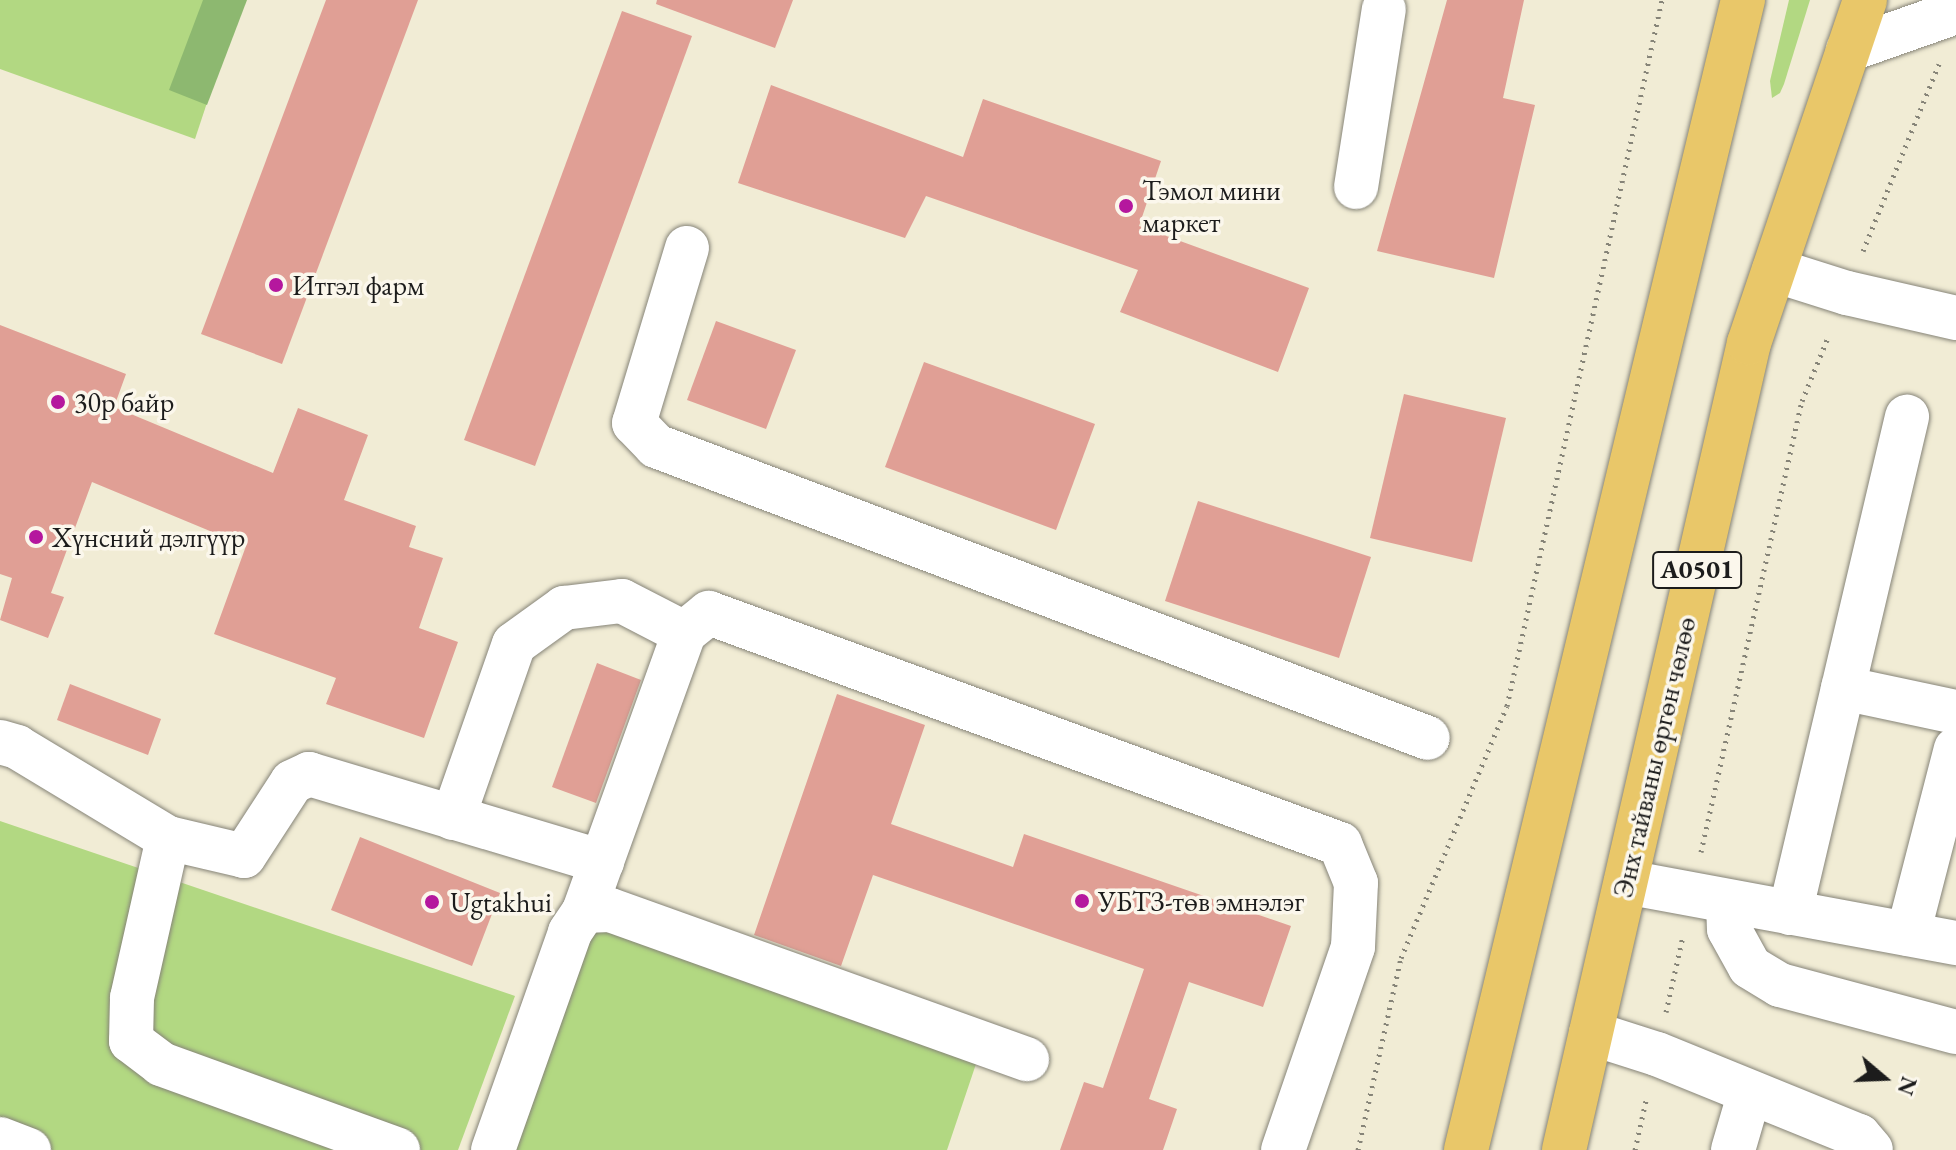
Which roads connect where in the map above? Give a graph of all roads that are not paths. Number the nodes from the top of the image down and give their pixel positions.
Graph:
1 (1743, 0) edge
2 (1865, 0) edge
3 (1384, 9) dead end
4 (1950, 32) edge
5 (1848, 50) junction
6 (1356, 187) dead end
7 (687, 248) dead end
8 (1774, 270) junction
9 (1956, 318) edge
10 (1907, 417) dead end
11 (684, 633) junction
12 (1843, 688) junction
13 (1956, 712) edge
14 (1428, 738) dead end
15 (0, 742) edge
16 (1956, 749) edge
17 (453, 818) junction
18 (168, 838) junction
19 (602, 862) junction
20 (1626, 882) junction
21 (1710, 898) junction
22 (584, 911) junction
23 (1790, 913) junction
24 (1908, 934) junction
25 (1956, 943) edge
26 (1956, 1032) edge
27 (1591, 1033) junction
28 (1027, 1059) dead end
29 (1750, 1092) junction
30 (0, 1139) edge
31 (29, 1150) edge
32 (398, 1150) edge
33 (493, 1150) edge
34 (1283, 1150) edge
35 (1466, 1150) edge
36 (1564, 1150) edge
37 (1733, 1150) edge
38 (1871, 1150) edge

1 - 35 highway, A0501
2 - 5 highway, Энх тайваны өргөн чөлөө / A0501
3 - 6 street
4 - 5 street
5 - 8 highway, Энх тайваны өргөн чөлөө / A0501
7 - 14 street
8 - 9 street
8 - 20 highway, Энх тайваны өргөн чөлөө / A0501
10 - 12 street
11 - 17 street
11 - 19 street
11 - 34 street
12 - 13 street
12 - 23 street
15 - 18 street
16 - 24 street
17 - 18 street
17 - 19 street
18 - 32 street
19 - 22 street
20 - 21 street
20 - 27 highway, Энх тайваны өргөн чөлөө / A0501
21 - 23 street
21 - 26 street
22 - 28 street
22 - 33 street
23 - 24 street
24 - 25 street
27 - 29 street
27 - 36 highway, Энх тайваны өргөн чөлөө / A0501
29 - 37 street
29 - 38 street
30 - 31 street

